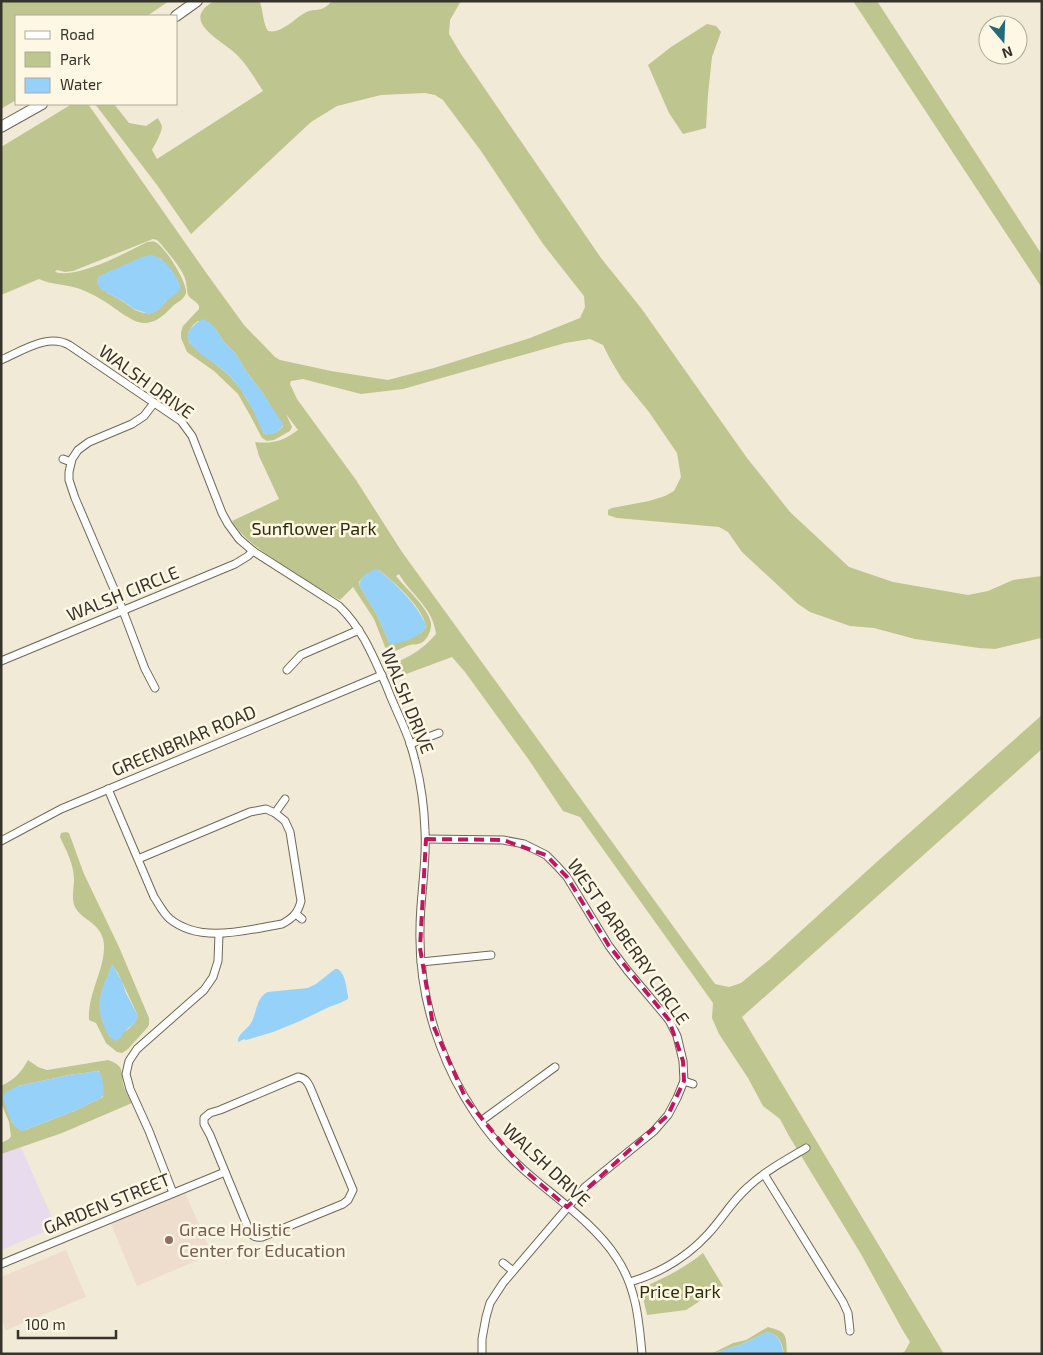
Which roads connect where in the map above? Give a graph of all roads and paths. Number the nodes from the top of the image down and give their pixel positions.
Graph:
1 (197, 1) edge
2 (177, 15) edge
3 (40, 105) edge
4 (1, 127) edge
5 (1, 360) edge
6 (154, 403) junction
7 (63, 459) dead end
8 (71, 462) junction
9 (253, 551) junction
10 (123, 612) junction
11 (359, 630) junction
12 (1, 661) edge
13 (287, 670) dead end
14 (382, 676) junction
15 (155, 688) dead end
16 (439, 733) dead end
17 (410, 744) junction
18 (108, 789) junction
19 (285, 799) dead end
20 (275, 812) junction
21 (426, 839) junction
22 (1, 841) edge
23 (138, 860) junction
24 (219, 934) junction
25 (491, 955) dead end
26 (421, 962) junction
27 (556, 1067) dead end
28 (684, 1081) junction
29 (693, 1084) dead end
30 (481, 1121) junction
31 (806, 1148) dead end
32 (225, 1172) junction
33 (764, 1174) junction
34 (173, 1193) junction
35 (567, 1207) junction
36 (504, 1263) dead end
37 (1, 1264) edge
38 (513, 1271) junction
39 (630, 1282) junction
40 (850, 1331) dead end
41 (482, 1354) edge
42 (642, 1354) edge

1 - 2 main road
3 - 4 main road
5 - 6 street, WALSH DRIVE
6 - 8 street
6 - 9 street, WALSH DRIVE
7 - 8 street
8 - 10 street
9 - 10 street, WALSH CIRCLE
9 - 11 street, WALSH DRIVE
10 - 12 street, WALSH CIRCLE
10 - 15 street
11 - 13 street
11 - 14 street, WALSH DRIVE
14 - 17 street, WALSH DRIVE
14 - 18 street, GREENBRIAR ROAD
16 - 17 street
17 - 21 street, WALSH DRIVE
18 - 22 street, GREENBRIAR ROAD
18 - 23 street
19 - 20 street
20 - 23 street
20 - 24 street
21 - 26 street, WALSH DRIVE
21 - 28 street, WEST BARBERRY CIRCLE
23 - 24 street
24 - 34 street
25 - 26 street
26 - 30 street, WALSH DRIVE
27 - 30 street
28 - 29 street
28 - 35 street, WEST BARBERRY CIRCLE
30 - 35 street, WALSH DRIVE
31 - 33 street
32 - 32 street
32 - 34 street, GARDEN STREET
33 - 39 street
33 - 40 street
34 - 37 street, GARDEN STREET
35 - 38 street, WEST BARBERRY CIRCLE
35 - 39 street, WALSH DRIVE
36 - 38 street
38 - 41 street, WEST BARBERRY CIRCLE
39 - 42 street, WALSH DRIVE

